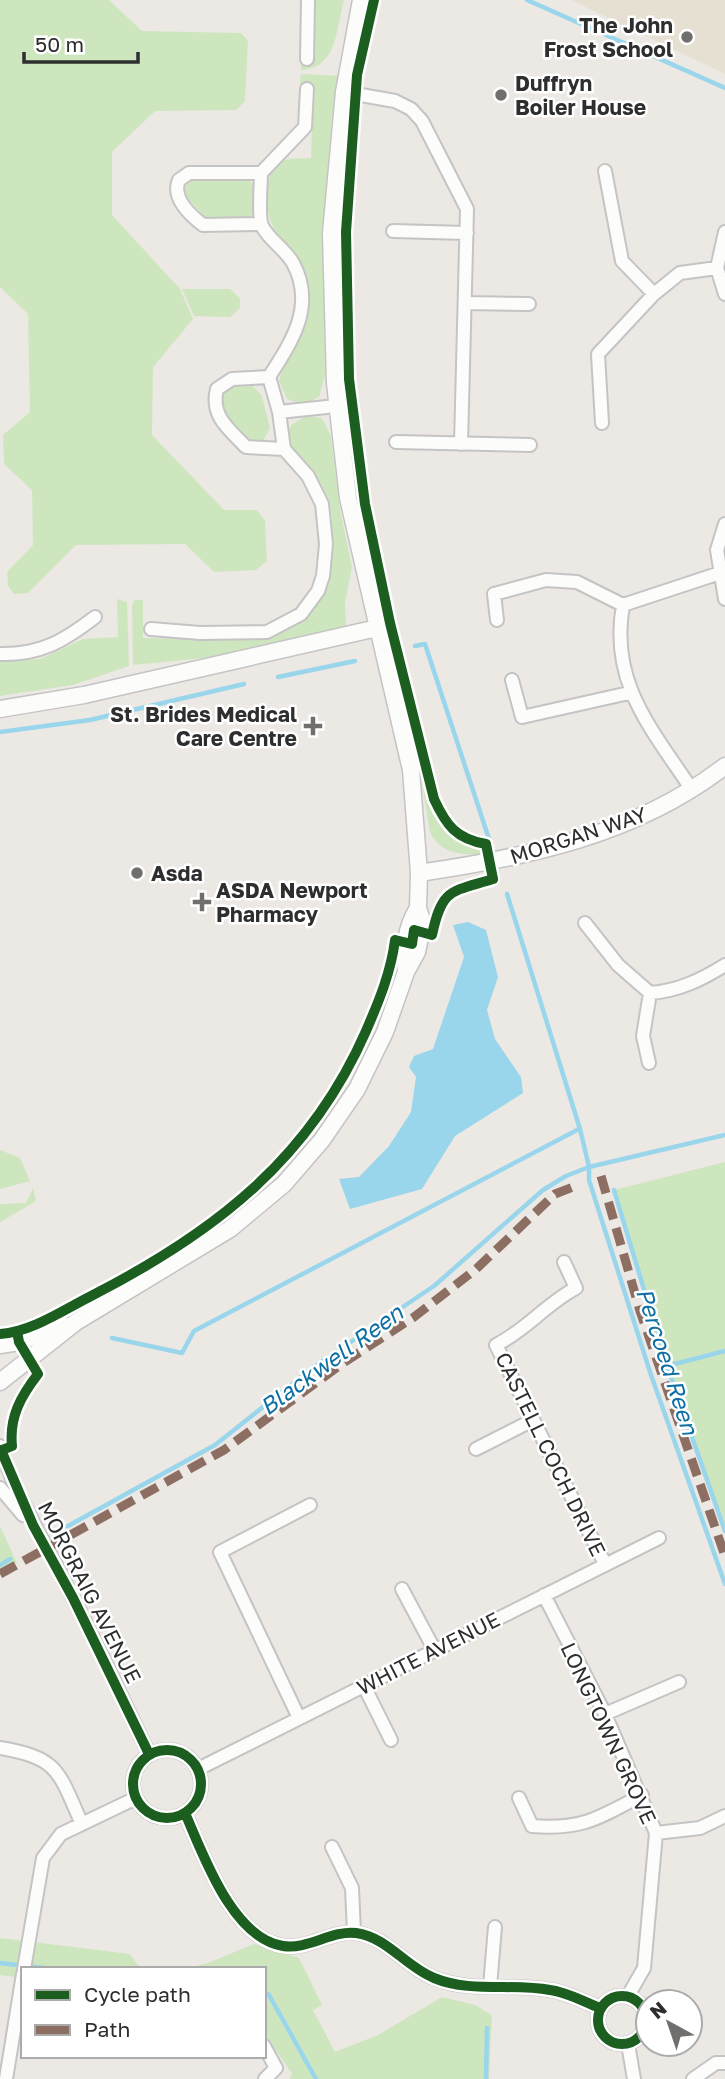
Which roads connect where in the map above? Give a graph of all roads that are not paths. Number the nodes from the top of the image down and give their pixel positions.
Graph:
1 (308, 0) edge
2 (361, 0) edge
3 (307, 59) dead end
4 (307, 89) dead end
5 (344, 92) junction
6 (605, 171) dead end
7 (261, 173) junction
8 (261, 224) junction
9 (393, 231) dead end
10 (725, 232) edge
11 (467, 233) junction
12 (717, 268) junction
13 (725, 294) edge
14 (654, 295) junction
15 (465, 303) junction
16 (529, 304) dead end
17 (269, 377) junction
18 (336, 405) junction
19 (279, 412) junction
20 (602, 423) dead end
21 (396, 442) dead end
22 (461, 444) junction
23 (530, 445) dead end
24 (284, 449) junction
25 (725, 524) edge
26 (720, 573) junction
27 (725, 599) edge
28 (623, 605) junction
29 (95, 617) dead end
30 (497, 620) dead end
31 (377, 628) junction
32 (152, 629) dead end
33 (0, 654) edge
34 (512, 680) dead end
35 (629, 693) junction
36 (0, 709) edge
37 (725, 766) edge
38 (692, 790) junction
39 (419, 873) junction
40 (585, 923) dead end
41 (725, 965) edge
42 (650, 993) junction
43 (649, 1063) dead end
44 (564, 1262) dead end
45 (76, 1322) junction
46 (0, 1345) edge
47 (0, 1382) edge
48 (533, 1420) junction
49 (0, 1446) edge
50 (476, 1449) dead end
51 (0, 1489) edge
52 (310, 1505) dead end
53 (33, 1525) junction
54 (659, 1538) dead end
55 (605, 1564) junction
56 (402, 1589) dead end
57 (544, 1595) junction
58 (434, 1649) junction
59 (679, 1682) dead end
60 (364, 1686) junction
61 (605, 1714) junction
62 (299, 1718) junction
63 (391, 1740) dead end
64 (0, 1748) edge
65 (149, 1754) junction
66 (198, 1769) junction
67 (642, 1796) junction
68 (136, 1798) junction
69 (519, 1798) dead end
70 (185, 1813) junction
71 (725, 1816) edge
72 (81, 1822) junction
73 (656, 1833) junction
74 (332, 1847) dead end
75 (495, 1927) dead end
76 (354, 1932) junction
77 (24, 1967) edge
78 (21, 1985) edge
79 (490, 1986) junction
80 (628, 1996) junction
81 (600, 2008) junction
82 (628, 2044) junction
83 (266, 2050) edge
84 (725, 2063) edge
85 (6, 2079) edge
86 (265, 2079) edge
87 (634, 2079) edge
88 (693, 2079) edge

1 - 3 street
2 - 5 street
4 - 7 street
5 - 11 street
5 - 18 street
6 - 14 street
7 - 8 street
7 - 8 street
8 - 17 street
9 - 11 street
10 - 12 street
11 - 15 street
12 - 13 street
12 - 14 street
14 - 20 street
15 - 16 street
15 - 22 street
17 - 19 street
17 - 24 street
18 - 19 street
18 - 31 street
19 - 24 street
21 - 22 street
22 - 23 street
24 - 32 street
25 - 26 street
26 - 27 street
26 - 28 street
28 - 30 street
28 - 35 street
29 - 33 street
31 - 36 street
31 - 39 street
34 - 35 street
35 - 38 street
37 - 38 street, MORGAN WAY
38 - 39 street, MORGAN WAY
39 - 45 street
40 - 42 street
41 - 42 street
42 - 43 street
44 - 48 street, CASTELL COCH DRIVE
45 - 46 street
45 - 47 street
48 - 50 street
48 - 55 street, CASTELL COCH DRIVE
49 - 53 street, MORGRAIG AVENUE
51 - 53 street, MORGRAIG AVENUE
52 - 62 street
53 - 65 street, MORGRAIG AVENUE
54 - 55 street, WHITE AVENUE
55 - 57 street, WHITE AVENUE
56 - 58 street
57 - 58 street, WHITE AVENUE
57 - 61 street, LONGTOWN GROVE
58 - 60 street, WHITE AVENUE
59 - 61 street
60 - 62 street, WHITE AVENUE
60 - 63 street
61 - 67 street, LONGTOWN GROVE
62 - 66 street, WHITE AVENUE
64 - 72 street
65 - 66 street
65 - 68 street
66 - 70 street
67 - 69 street
67 - 73 street, LONGTOWN GROVE
68 - 70 street
68 - 72 street
70 - 76 street
71 - 73 street
72 - 77 street
73 - 80 street, LONGTOWN GROVE
74 - 76 street
75 - 79 street
76 - 79 street
78 - 85 street
79 - 81 street
80 - 81 street
80 - 82 street
81 - 82 street
82 - 87 street
83 - 86 street
84 - 88 street

